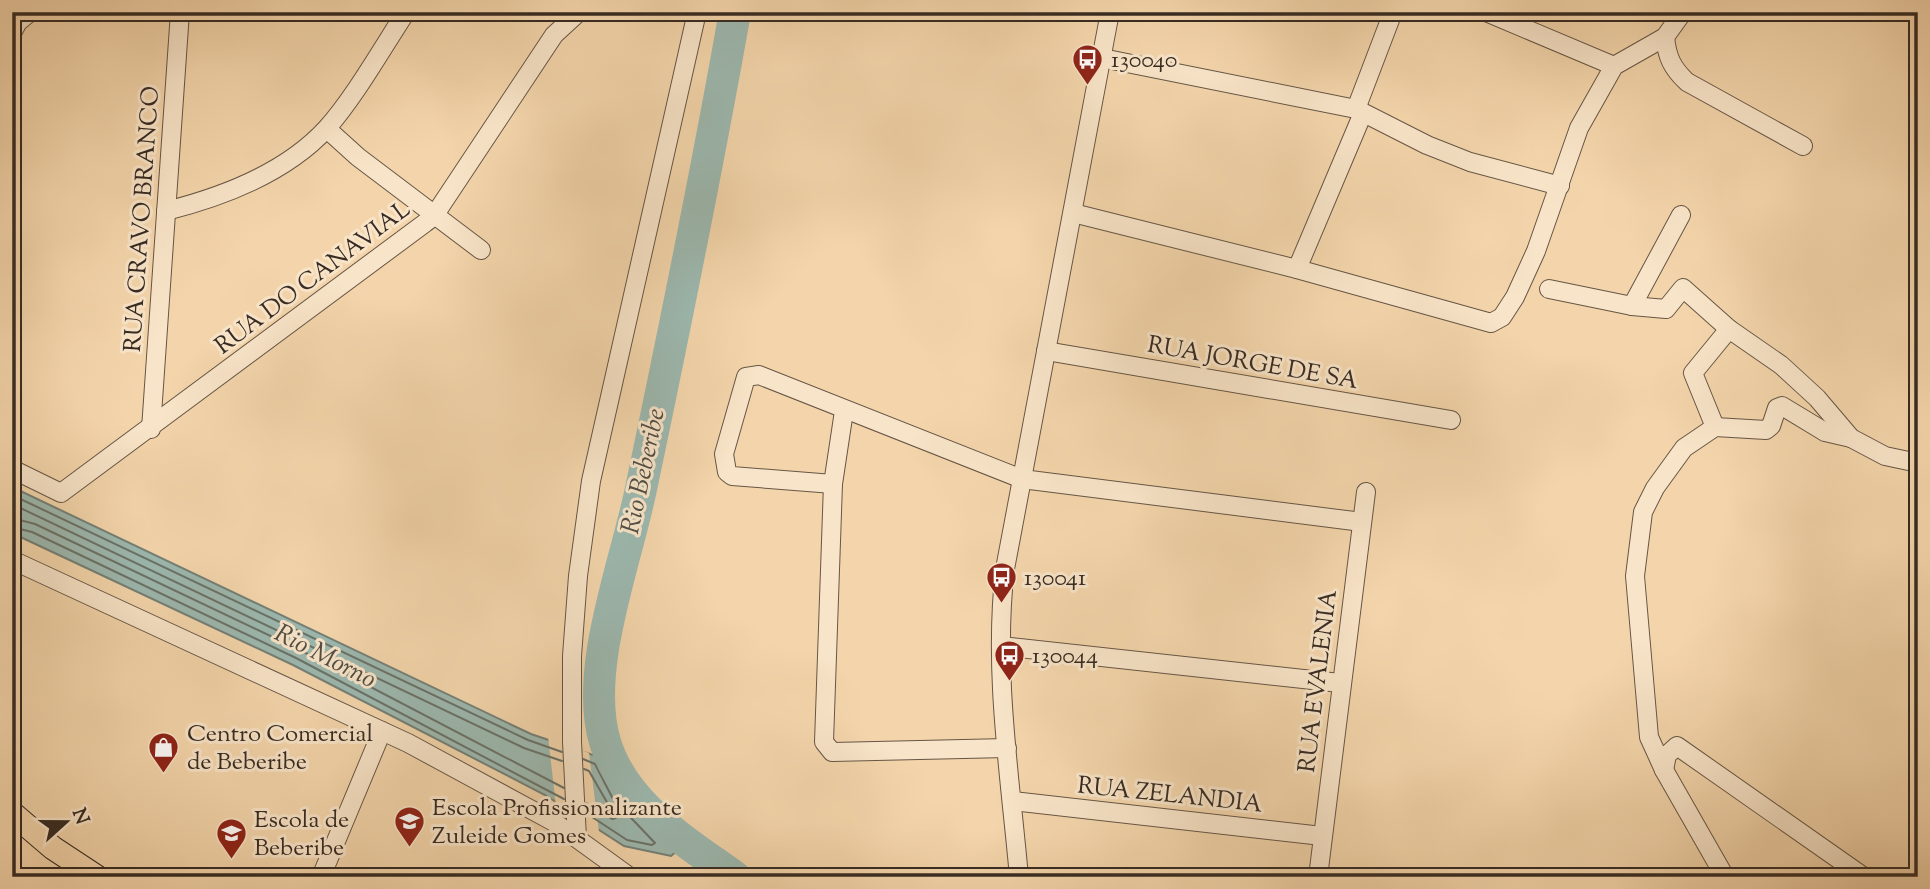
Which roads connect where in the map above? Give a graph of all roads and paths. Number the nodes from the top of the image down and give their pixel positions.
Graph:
1 (30, 12) edge
2 (180, 12) edge
3 (407, 12) edge
4 (579, 12) edge
5 (697, 12) edge
6 (1110, 12) edge
7 (1394, 12) edge
8 (1486, 12) edge
9 (1683, 12) edge
10 (12, 33) edge
11 (1665, 37) junction
12 (1102, 58) junction
13 (1614, 66) junction
14 (1359, 111) junction
15 (327, 129) junction
16 (1802, 146) dead end
17 (1560, 186) junction
18 (166, 211) junction
19 (1073, 213) junction
20 (1681, 215) dead end
21 (433, 216) junction
22 (481, 250) dead end
23 (1297, 269) junction
24 (1549, 289) dead end
25 (1632, 306) junction
26 (1729, 330) junction
27 (1046, 351) junction
28 (844, 411) junction
29 (1451, 420) dead end
30 (1715, 427) junction
31 (151, 429) junction
32 (1852, 438) junction
33 (1918, 463) edge
34 (12, 469) edge
35 (1022, 479) junction
36 (833, 484) junction
37 (1366, 492) dead end
38 (1362, 522) junction
39 (12, 560) edge
40 (1000, 646) junction
41 (1340, 683) junction
42 (382, 731) junction
43 (1007, 748) junction
44 (1664, 770) junction
45 (1013, 801) junction
46 (12, 813) edge
47 (578, 830) junction
48 (1322, 836) junction
49 (97, 877) edge
50 (321, 877) edge
51 (630, 877) edge
52 (1019, 877) edge
53 (1318, 877) edge
54 (1725, 877) edge
55 (1864, 877) edge

1 - 10 street
2 - 18 street, RUA CRAVO BRANCO
3 - 15 street
4 - 21 street, RUA DO CANAVIAL
5 - 47 street
6 - 12 street
7 - 14 street
8 - 13 street
9 - 11 street
11 - 13 street
11 - 16 street
12 - 14 street
12 - 19 street
13 - 17 street
14 - 17 street
14 - 23 street
15 - 18 street
15 - 21 street
17 - 23 street
18 - 31 street, RUA CRAVO BRANCO
19 - 23 street
19 - 27 street
20 - 25 street
21 - 22 street
21 - 31 street, RUA DO CANAVIAL
24 - 25 street
25 - 26 street
26 - 30 street
26 - 32 street
27 - 29 street, RUA JORGE DE SA
27 - 35 street
28 - 35 street
28 - 36 street
28 - 36 street
30 - 32 street
30 - 44 street
31 - 34 street, RUA DO CANAVIAL
32 - 33 street
35 - 38 street
35 - 40 street
36 - 43 street
37 - 38 street, RUA EVALENIA
38 - 41 street, RUA EVALENIA
39 - 42 street
40 - 41 street
40 - 43 street
41 - 48 street, RUA EVALENIA
42 - 47 street
42 - 50 street
43 - 45 street
44 - 54 street
44 - 55 street
45 - 48 street, RUA ZELANDIA
45 - 52 street
46 - 49 main road
47 - 51 street
48 - 53 street, RUA EVALENIA

